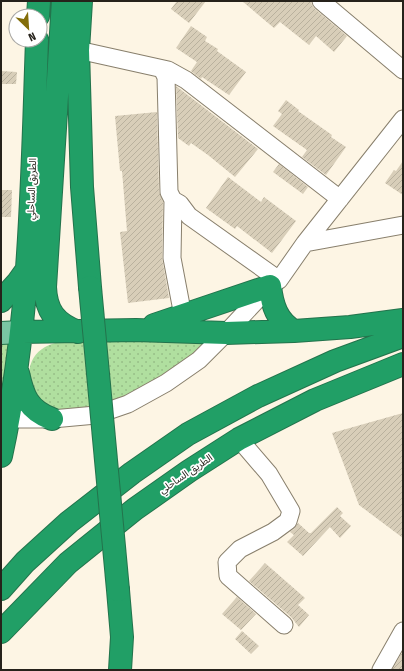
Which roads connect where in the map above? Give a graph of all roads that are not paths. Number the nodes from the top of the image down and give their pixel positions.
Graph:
1 (63, 1) edge
2 (81, 1) edge
3 (321, 1) edge
4 (37, 48) edge
5 (78, 50) junction
6 (162, 69) junction
7 (403, 70) edge
8 (403, 119) edge
9 (340, 199) junction
10 (173, 200) junction
11 (403, 225) edge
12 (305, 243) junction
13 (28, 268) junction
14 (275, 283) junction
15 (1, 301) edge
16 (183, 316) junction
17 (403, 320) edge
18 (136, 330) junction
19 (294, 331) junction
20 (78, 332) junction
21 (11, 333) edge
22 (226, 333) junction
23 (403, 336) edge
24 (402, 367) edge
25 (17, 370) junction
26 (5, 418) edge
27 (52, 419) junction
28 (239, 439) junction
29 (1, 456) edge
30 (1, 589) edge
31 (284, 625) dead end
32 (403, 631) edge
33 (1, 632) edge
34 (120, 670) edge
35 (380, 670) edge

1 - 20 highway
2 - 5 highway
3 - 7 street
4 - 13 highway, الطريق الساحلي
5 - 6 street
5 - 34 highway, bridge
6 - 9 street
6 - 10 street
8 - 9 street
9 - 12 street
10 - 14 street
10 - 16 street
11 - 12 street
12 - 14 street
13 - 15 highway
13 - 21 highway, الطريق الساحلي
14 - 16 highway
14 - 19 highway
14 - 22 street
16 - 18 highway
17 - 19 highway
18 - 20 highway
18 - 22 highway
19 - 22 highway
20 - 21 highway
21 - 25 highway, الطريق الساحلي
22 - 27 street
23 - 30 highway
24 - 28 highway, الطريق الساحلي
25 - 26 highway, الطريق الساحلي
25 - 27 highway
26 - 27 street
26 - 29 highway, الطريق الساحلي
28 - 31 street
28 - 33 highway, الطريق الساحلي
32 - 35 street

